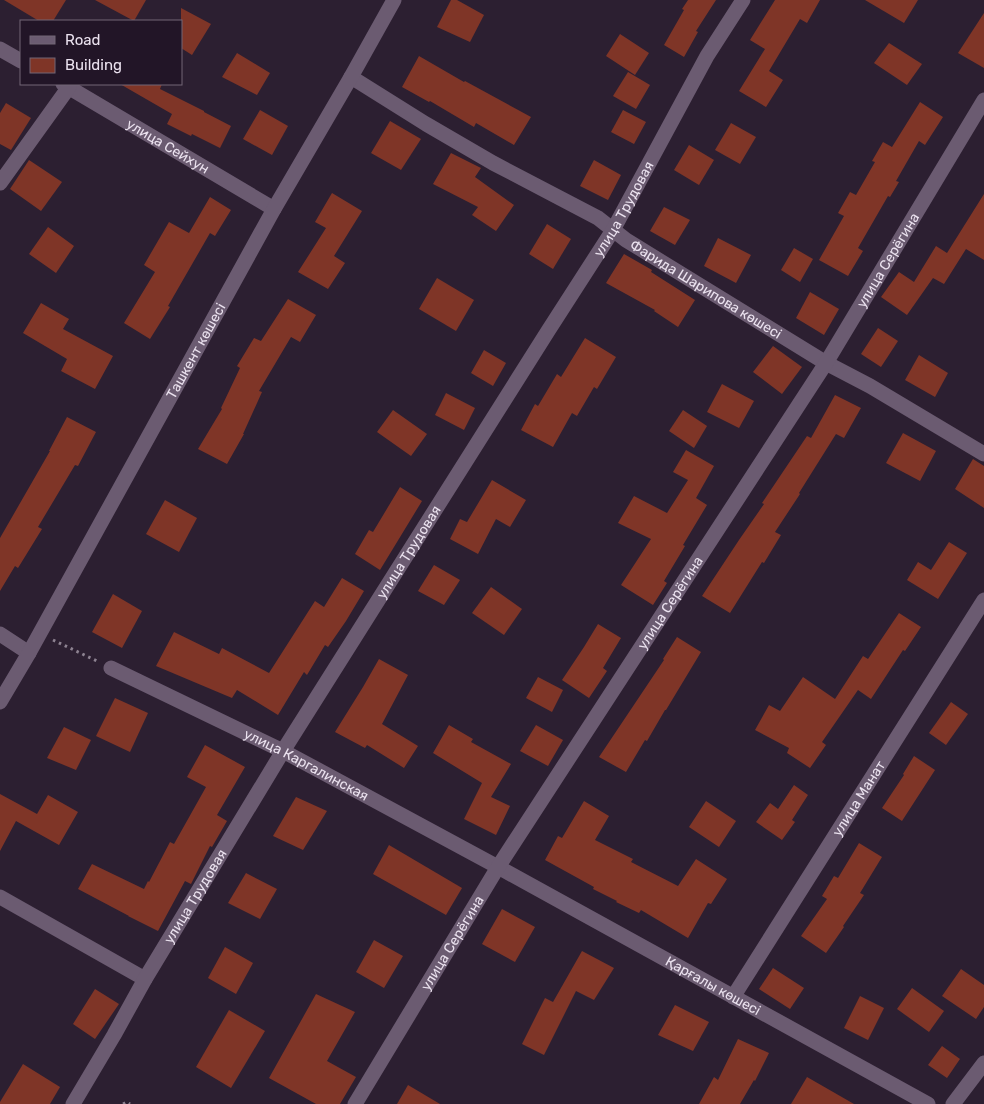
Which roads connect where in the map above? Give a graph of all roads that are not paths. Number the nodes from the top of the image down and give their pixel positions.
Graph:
1 (394, 0) edge
2 (743, 0) edge
3 (0, 49) edge
4 (20, 60) edge
5 (351, 77) junction
6 (66, 85) edge
7 (984, 100) edge
8 (0, 183) edge
9 (274, 209) junction
10 (613, 230) junction
11 (826, 362) junction
12 (984, 454) edge
13 (984, 600) edge
14 (0, 634) edge
15 (30, 652) junction
16 (111, 668) road end
17 (0, 702) edge
18 (283, 751) junction
19 (498, 867) junction
20 (0, 897) edge
21 (145, 978) junction
22 (733, 997) junction
23 (984, 1063) edge
24 (73, 1104) edge
25 (355, 1104) edge
26 (928, 1104) edge
27 (953, 1104) edge

1 - 5 street, Ташкент көшесі
2 - 10 street, улица Трудовая
3 - 4 street
5 - 9 street, Ташкент көшесі
5 - 10 street, Фарида Шарипова көшесі
6 - 8 street
6 - 9 street, улица Сейхун
7 - 11 street, улица Серёгина
9 - 15 street, Ташкент көшесі
10 - 11 street, Фарида Шарипова көшесі
10 - 18 street, улица Трудовая
11 - 12 street, Фарида Шарипова көшесі
11 - 19 street, улица Серёгина
13 - 22 street, улица Манат
14 - 15 street
15 - 17 street, Ташкент көшесі
16 - 18 street, улица Каргалинская
18 - 19 street, улица Каргалинская
18 - 21 street, улица Трудовая
19 - 22 street, Қарғалы көшесі
19 - 25 street, улица Серёгина
20 - 21 street
21 - 24 street, улица Трудовая
22 - 26 street, Қарғалы көшесі
23 - 27 street

